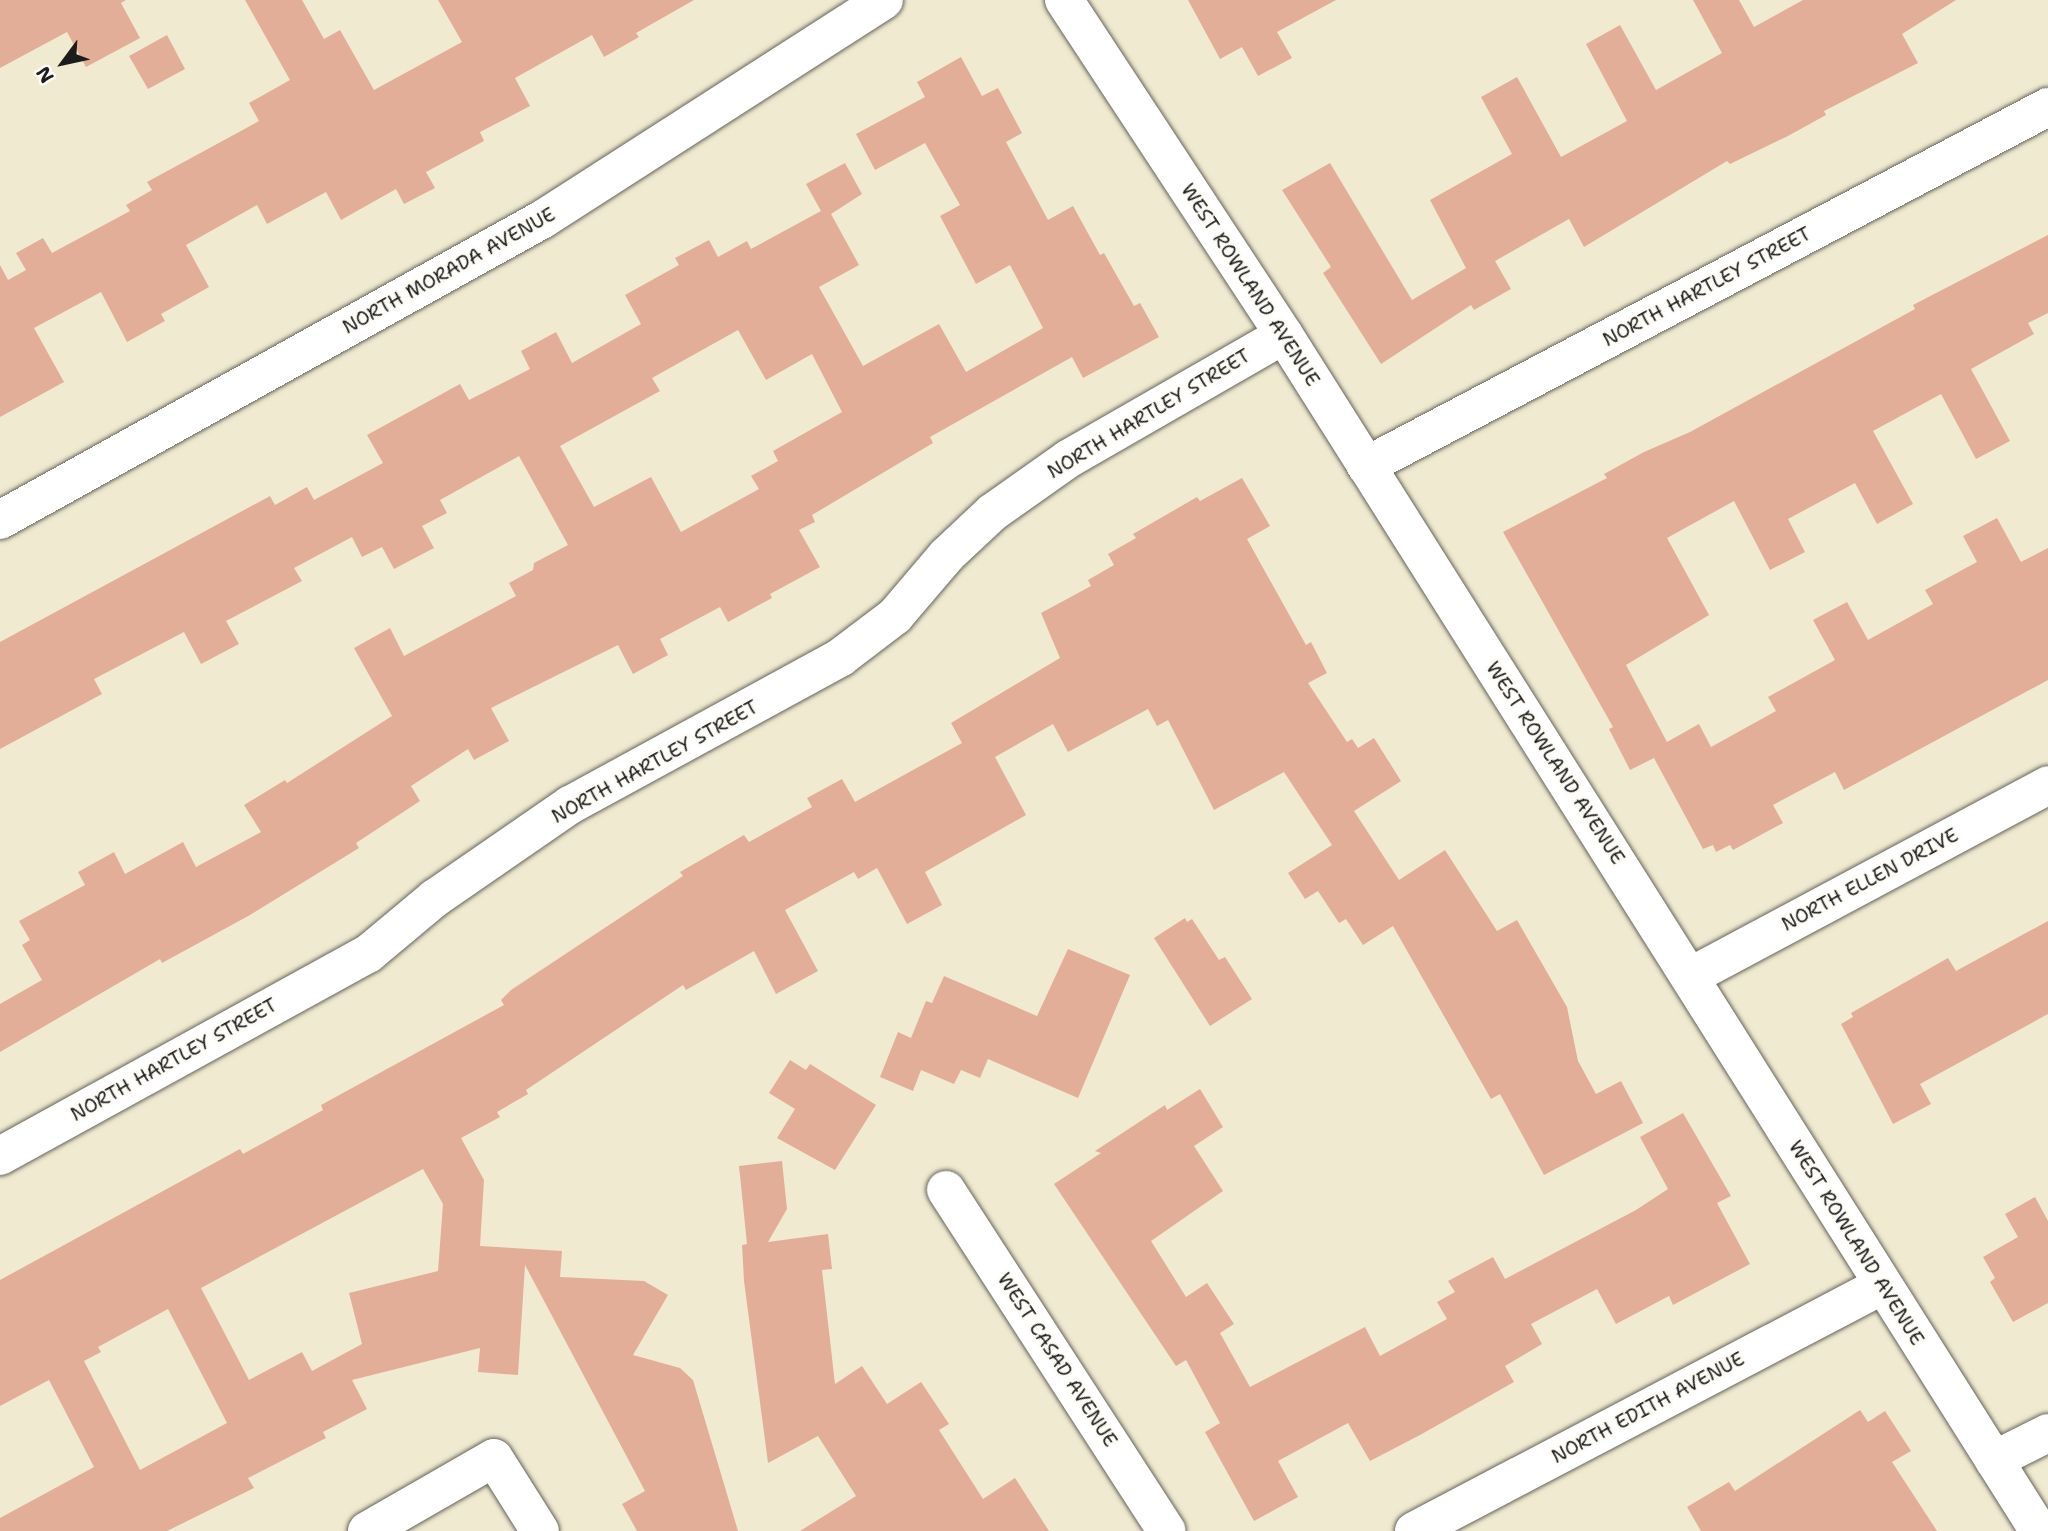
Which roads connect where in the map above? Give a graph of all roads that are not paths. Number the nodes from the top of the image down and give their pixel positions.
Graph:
1 (884, 0) edge
2 (1064, 0) edge
3 (2048, 107) edge
4 (1284, 335) junction
5 (1366, 466) junction
6 (0, 520) edge
7 (2048, 785) edge
8 (1691, 976) junction
9 (0, 1156) edge
10 (946, 1190) dead end
11 (1881, 1286) junction
12 (2048, 1433) edge
13 (1994, 1460) junction
14 (367, 1531) edge
15 (540, 1531) edge
16 (1167, 1531) edge
17 (1414, 1531) edge
18 (2039, 1531) edge

1 - 6 street, NORTH MORADA AVENUE
2 - 4 street, WEST ROWLAND AVENUE
3 - 5 street, NORTH HARTLEY STREET
4 - 5 street, WEST ROWLAND AVENUE
4 - 9 street, NORTH HARTLEY STREET
5 - 8 street, WEST ROWLAND AVENUE
7 - 8 street, NORTH ELLEN DRIVE
8 - 11 street, WEST ROWLAND AVENUE
10 - 16 street, WEST CASAD AVENUE
11 - 13 street, WEST ROWLAND AVENUE
11 - 17 street, NORTH EDITH AVENUE
12 - 13 street
13 - 18 street, WEST ROWLAND AVENUE
14 - 15 street

